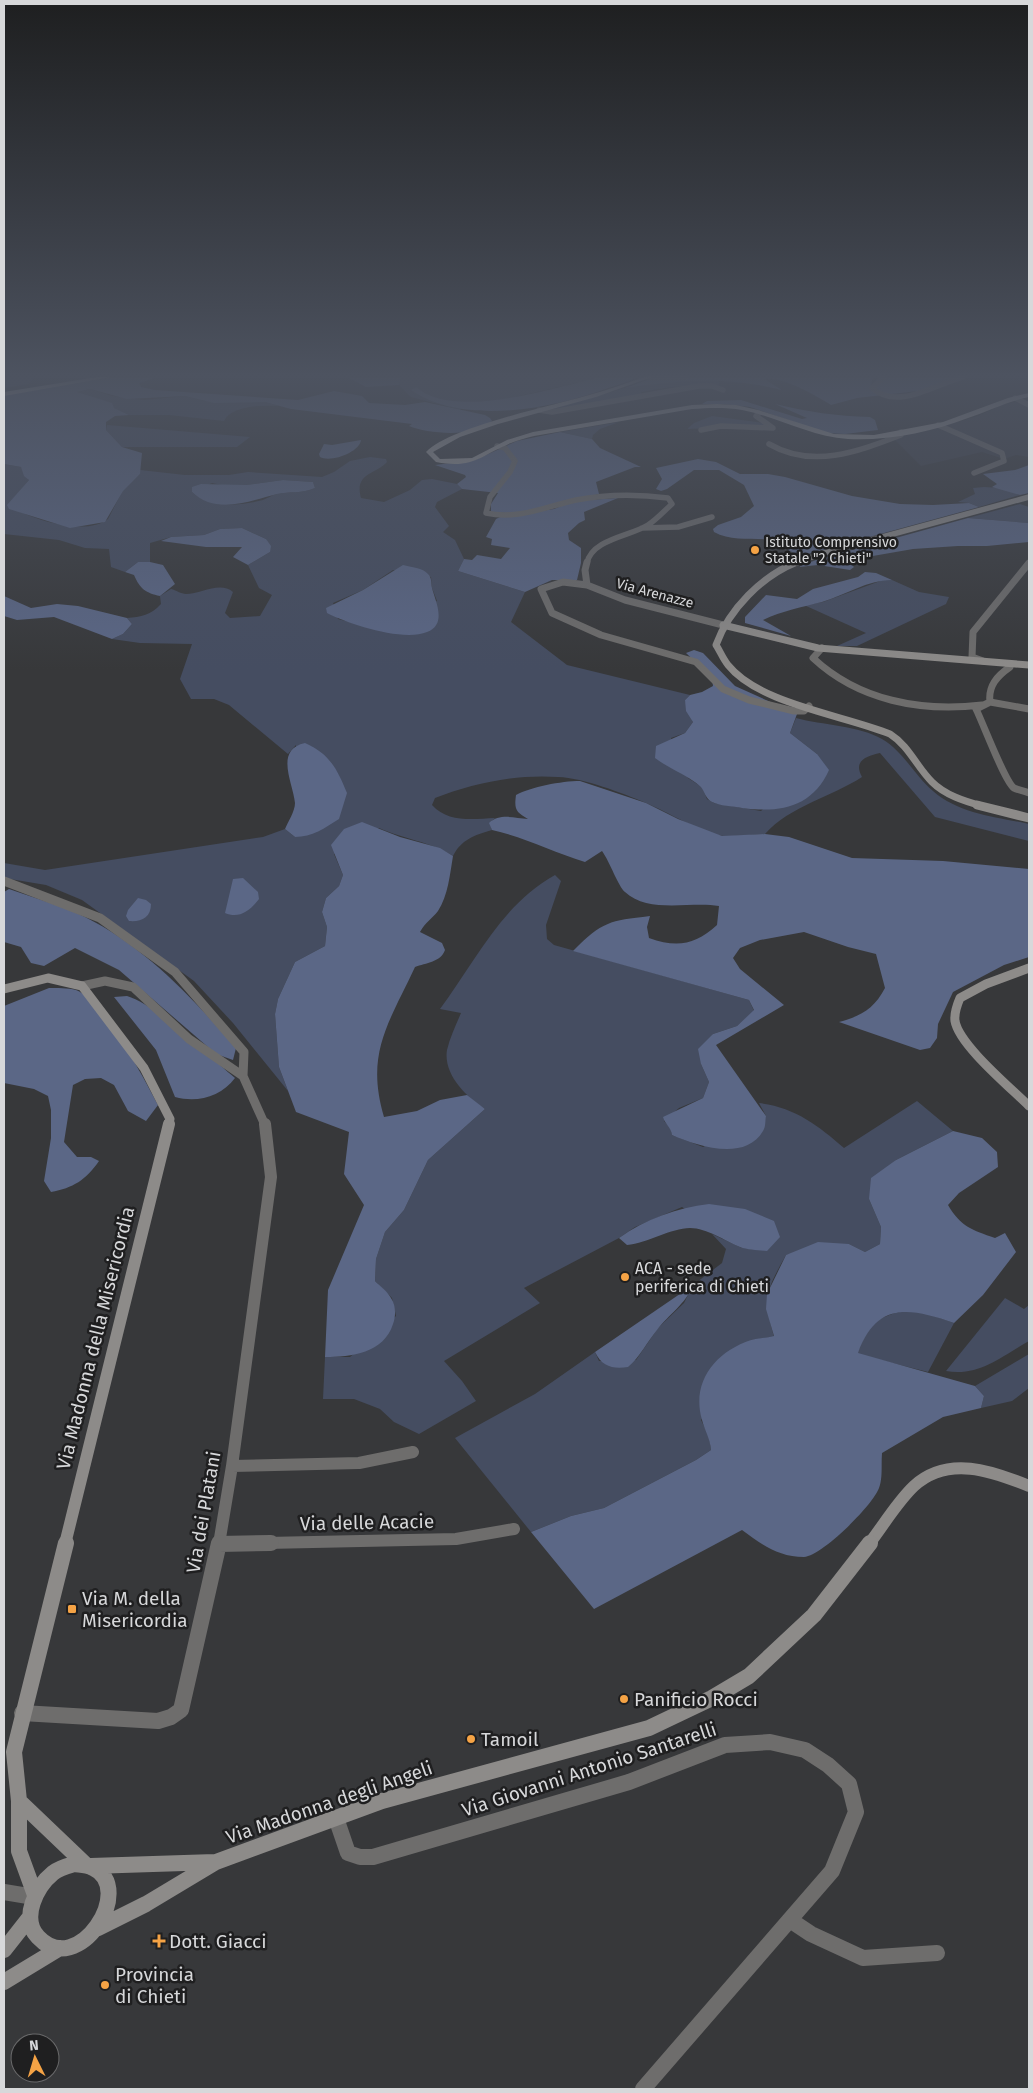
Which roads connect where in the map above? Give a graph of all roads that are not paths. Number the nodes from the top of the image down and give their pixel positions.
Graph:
1 (508, 475) edge
2 (1029, 497) edge
3 (712, 517) dead end
4 (642, 528) junction
5 (1029, 563) edge
6 (587, 585) junction
7 (723, 625) junction
8 (822, 648) junction
9 (984, 662) junction
10 (1010, 664) junction
11 (1029, 666) edge
12 (986, 704) junction
13 (809, 706) junction
14 (1029, 709) edge
15 (1029, 793) edge
16 (1029, 818) edge
17 (4, 881) edge
18 (1029, 968) edge
19 (82, 986) junction
20 (4, 989) edge
21 (244, 1076) junction
22 (1029, 1106) edge
23 (413, 1452) dead end
24 (232, 1466) junction
25 (1029, 1486) edge
26 (514, 1530) dead end
27 (219, 1544) junction
28 (22, 1713) junction
29 (19, 1801) junction
30 (336, 1818) junction
31 (216, 1862) junction
32 (88, 1865) junction
33 (4, 1892) edge
34 (34, 1896) junction
35 (30, 1917) junction
36 (790, 1920) junction
37 (98, 1928) junction
38 (60, 1948) junction
39 (4, 1950) edge
40 (937, 1953) dead end
41 (4, 1982) edge
42 (643, 2089) edge

1 - 4 street
2 - 7 main road
3 - 4 street
4 - 6 street
5 - 9 street
6 - 7 street, Via Arenazze
6 - 13 street, Via Arenazze
7 - 8 main road, Via Arenazze
7 - 13 main road
8 - 9 main road, Via Arenazze
8 - 12 street
9 - 10 main road, Via Arenazze
10 - 11 main road, Via Arenazze
10 - 12 street
12 - 14 street
12 - 15 street
13 - 16 main road
17 - 21 street
18 - 22 main road
19 - 20 main road
19 - 21 street
19 - 28 main road, Via Madonna della Misericordia
21 - 24 street, Via dei Platani
23 - 24 street
24 - 27 street, Via dei Platani
25 - 30 main road, Via Madonna degli Angeli
26 - 27 street, Via delle Acacie
27 - 28 street, Via dei Platani
28 - 29 main road, Via Madonna della Misericordia
29 - 32 main road
29 - 34 main road, Via Madonna della Misericordia
30 - 31 main road, Via Madonna degli Angeli
30 - 36 street, Via Giovanni Antonio Santarelli
31 - 32 main road
31 - 37 main road
32 - 34 main road
32 - 37 main road
33 - 34 street
34 - 35 main road
35 - 38 main road
35 - 39 main road
36 - 40 street
36 - 42 street, Via Giovanni Antonio Santarelli
37 - 38 main road
38 - 41 main road

